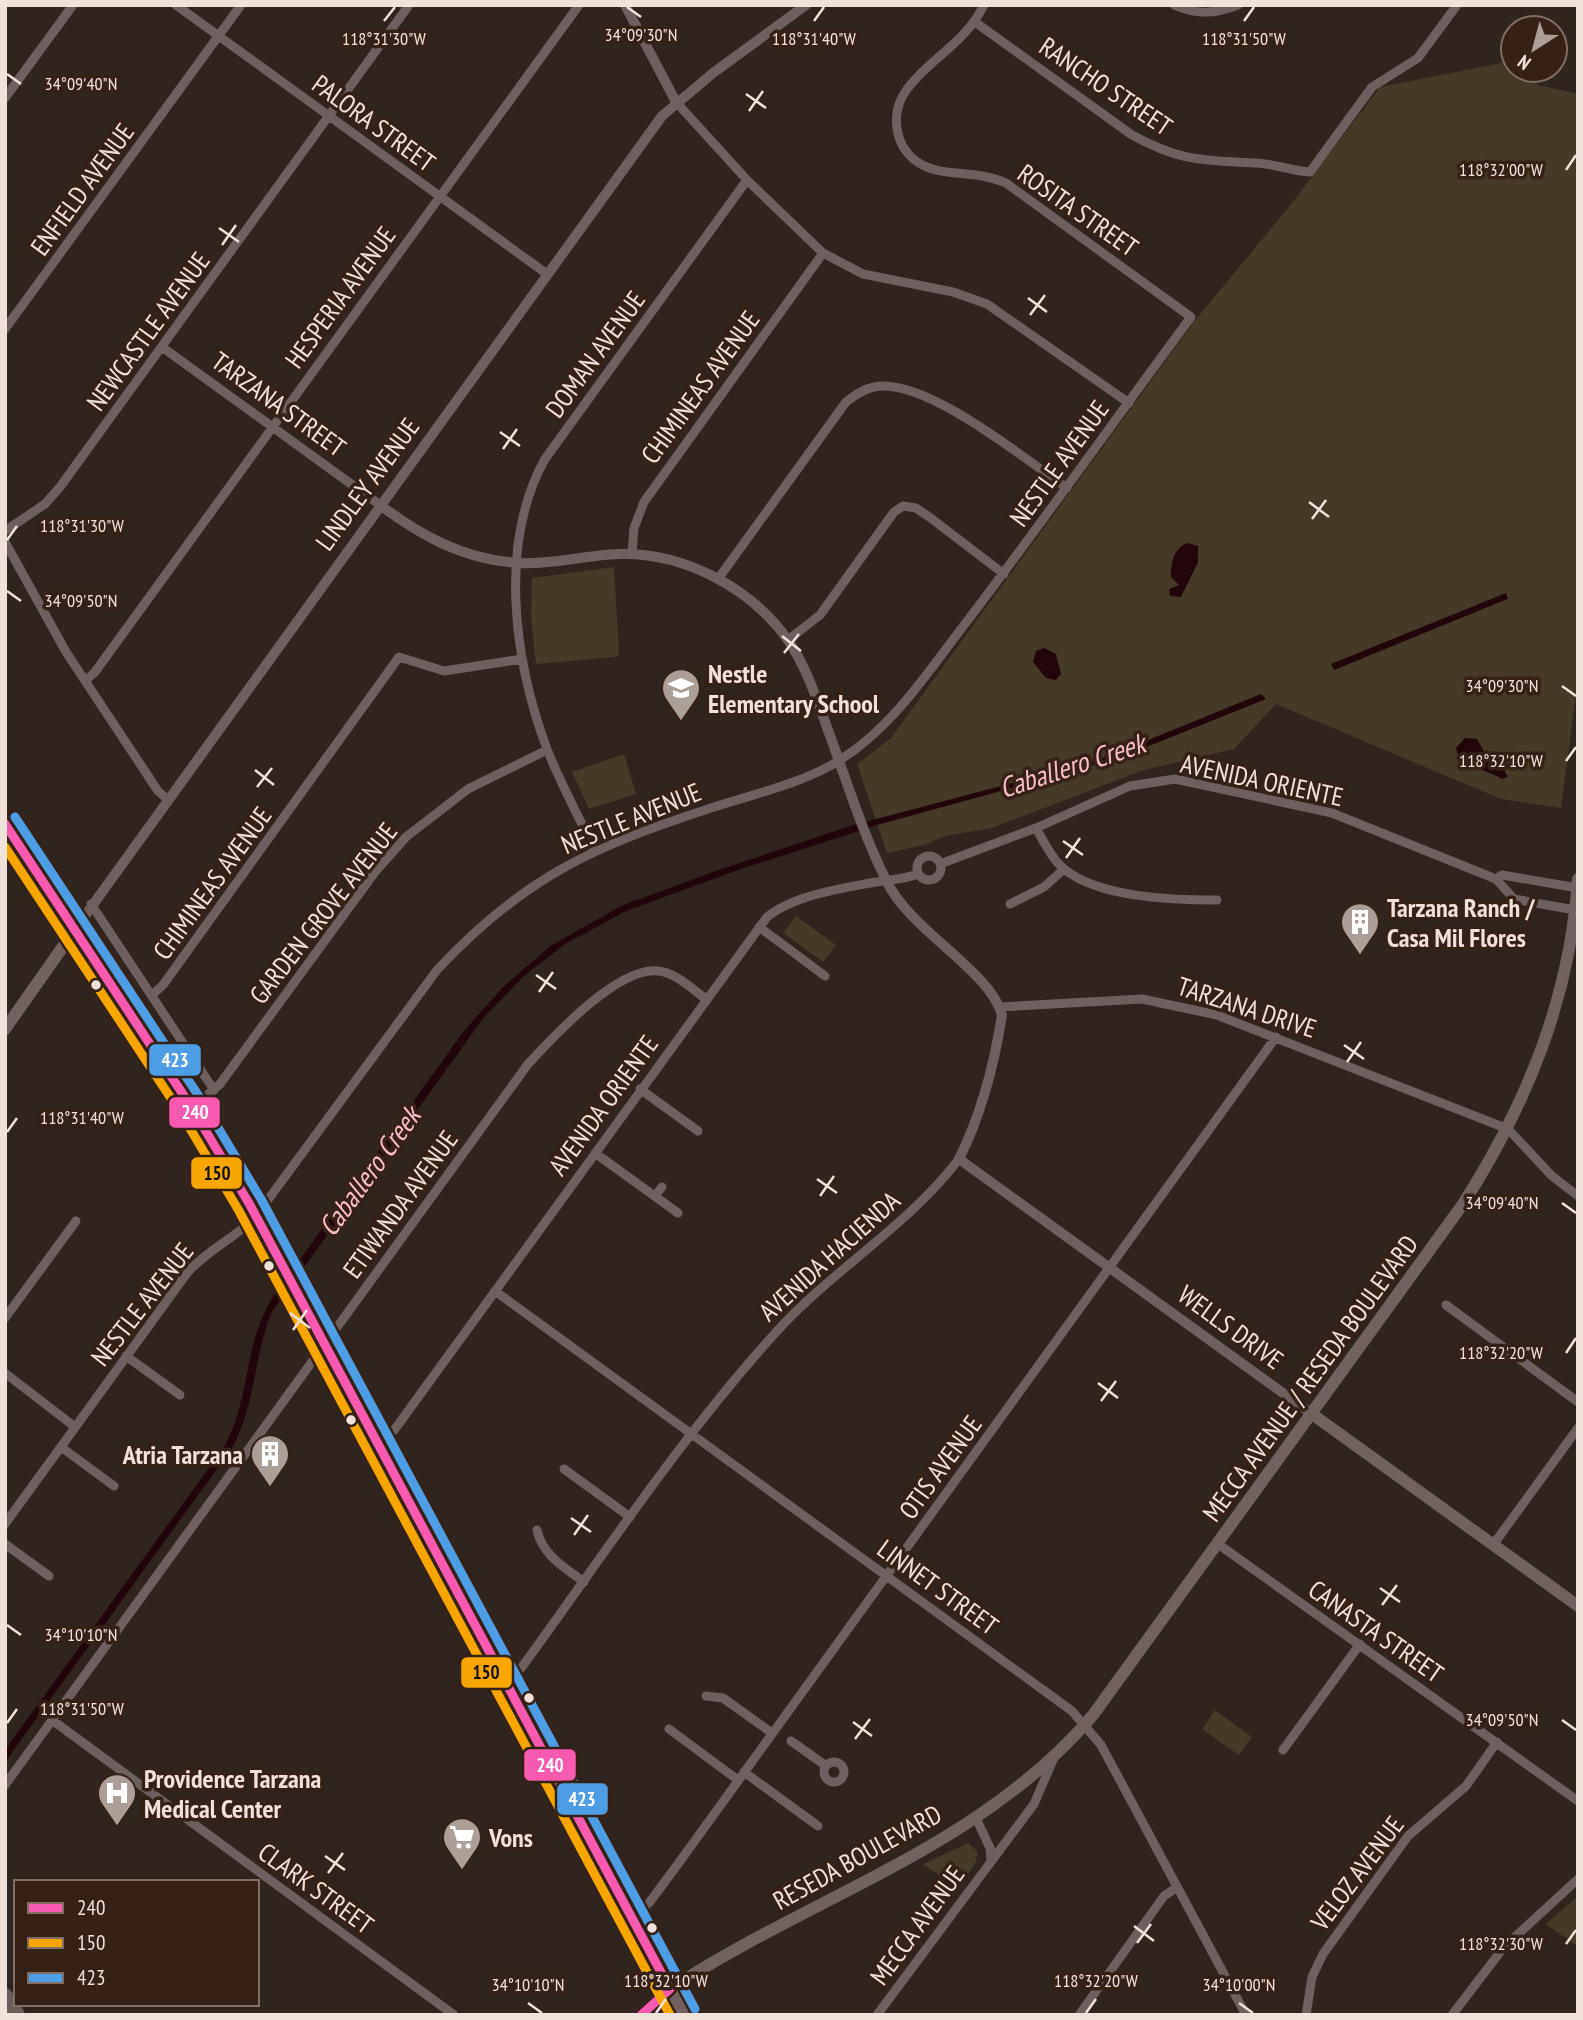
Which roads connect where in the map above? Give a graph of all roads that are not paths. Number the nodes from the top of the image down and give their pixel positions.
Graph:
1 (73, 5) edge
2 (176, 5) edge
3 (241, 5) edge
4 (409, 5) edge
5 (579, 5) edge
6 (625, 5) edge
7 (984, 5) edge
8 (1174, 5) edge
9 (1238, 5) edge
10 (1457, 5) edge
11 (804, 6) edge
12 (975, 22) junction
13 (219, 37) junction
14 (5, 98) edge
15 (676, 102) junction
16 (329, 116) junction
17 (747, 180) junction
18 (439, 196) junction
19 (823, 253) junction
20 (547, 274) junction
21 (1191, 317) joint
22 (5, 329) edge
23 (162, 347) junction
24 (1129, 403) junction
25 (272, 427) junction
26 (1067, 488) junction
27 (380, 505) junction
28 (5, 531) edge
29 (5, 542) edge
30 (632, 554) junction
31 (518, 563) junction
32 (1004, 574) junction
33 (718, 579) junction
34 (788, 640) junction
35 (522, 659) junction
36 (85, 681) junction
37 (547, 750) junction
38 (839, 760) junction
39 (167, 799) junction
40 (5, 824) edge
41 (1036, 828) junction
42 (593, 850) junction
43 (940, 864) junction
44 (1064, 869) junction
45 (918, 874) junction
46 (1496, 879) junction
47 (1578, 879) edge
48 (886, 881) junction
49 (1577, 888) edge
50 (1217, 900) dead end
51 (91, 904) junction
52 (1010, 904) dead end
53 (1575, 910) junction
54 (759, 927) junction
55 (74, 931) junction
56 (825, 976) dead end
57 (152, 995) junction
58 (706, 999) junction
59 (1000, 1007) junction
60 (5, 1029) edge
61 (1276, 1037) junction
62 (640, 1089) junction
63 (214, 1090) junction
64 (192, 1108) junction
65 (1508, 1129) junction
66 (698, 1131) dead end
67 (594, 1153) junction
68 (959, 1160) junction
69 (662, 1187) dead end
70 (655, 1196) junction
71 (1578, 1196) edge
72 (678, 1213) dead end
73 (256, 1216) junction
74 (76, 1221) dead end
75 (1110, 1269) junction
76 (495, 1291) junction
77 (1446, 1305) dead end
78 (5, 1318) edge
79 (324, 1344) junction
80 (126, 1356) junction
81 (5, 1373) edge
82 (180, 1395) dead end
83 (1578, 1402) edge
84 (1312, 1414) junction
85 (75, 1427) junction
86 (1578, 1428) edge
87 (692, 1434) junction
88 (379, 1445) junction
89 (61, 1447) junction
90 (564, 1469) dead end
91 (114, 1486) dead end
92 (631, 1517) junction
93 (5, 1524) edge
94 (537, 1530) dead end
95 (5, 1544) edge
96 (1218, 1544) junction
97 (1493, 1545) junction
98 (49, 1576) dead end
99 (887, 1576) junction
100 (584, 1582) junction
101 (1578, 1606) edge
102 (1360, 1644) junction
103 (507, 1682) junction
104 (706, 1696) dead end
105 (52, 1720) junction
106 (1085, 1724) junction
107 (669, 1729) dead end
108 (772, 1733) junction
109 (791, 1741) dead end
110 (1497, 1742) junction
111 (1283, 1750) dead end
112 (1055, 1755) junction
113 (825, 1765) dead end
114 (741, 1776) junction
115 (5, 1785) edge
116 (1578, 1801) edge
117 (976, 1818) junction
118 (818, 1826) dead end
119 (991, 1860) junction
120 (1578, 1879) edge
121 (1176, 1888) junction
122 (631, 1917) junction
123 (670, 1989) junction
124 (5, 1996) edge
125 (16, 2015) edge
126 (454, 2015) edge
127 (641, 2015) edge
128 (684, 2015) edge
129 (877, 2015) edge
130 (1079, 2015) edge
131 (1246, 2015) edge
132 (1306, 2015) edge
133 (1452, 2015) edge

1 - 14 street
2 - 13 street, PALORA STREET
3 - 13 street, ENFIELD AVENUE
4 - 16 street, NEWCASTLE AVENUE
5 - 18 street, HESPERIA AVENUE
6 - 15 street
7 - 12 street, ROSITA STREET
8 - 9 street
10 - 12 street, RANCHO STREET
11 - 15 street, LINDLEY AVENUE
12 - 21 street, ROSITA STREET
13 - 16 street, PALORA STREET
13 - 22 street, ENFIELD AVENUE
15 - 17 street
15 - 20 street, LINDLEY AVENUE
16 - 18 street, PALORA STREET
16 - 23 street, NEWCASTLE AVENUE
17 - 19 street
17 - 31 street, DOMAN AVENUE
18 - 20 street, PALORA STREET
18 - 25 street, HESPERIA AVENUE
19 - 24 street
19 - 30 street, CHIMINEAS AVENUE
20 - 27 street, LINDLEY AVENUE
21 - 24 street, NESTLE AVENUE
23 - 25 street, TARZANA STREET
23 - 28 street, NEWCASTLE AVENUE
24 - 26 street, NESTLE AVENUE
25 - 27 street, TARZANA STREET
25 - 36 street, HESPERIA AVENUE
26 - 32 street, NESTLE AVENUE
26 - 33 street
27 - 31 street, TARZANA STREET
27 - 39 street, LINDLEY AVENUE
29 - 36 street
30 - 31 street, TARZANA STREET
30 - 33 street, TARZANA STREET
31 - 35 street, DOMAN AVENUE
32 - 34 street
32 - 38 street, NESTLE AVENUE
33 - 34 street, TARZANA STREET
34 - 38 street, TARZANA STREET
35 - 37 street, DOMAN AVENUE
35 - 57 street, CHIMINEAS AVENUE
36 - 39 street
37 - 42 street, DOMAN AVENUE
37 - 63 street, GARDEN GROVE AVENUE
38 - 42 street, NESTLE AVENUE
38 - 48 street, TARZANA STREET
39 - 51 street, LINDLEY AVENUE
40 - 55 main road
41 - 43 street, AVENIDA ORIENTE
41 - 44 street
41 - 46 street, AVENIDA ORIENTE
42 - 73 street, NESTLE AVENUE
43 - 45 street, AVENIDA ORIENTE
43 - 45 street, AVENIDA ORIENTE
44 - 50 street
44 - 52 street
45 - 48 street, AVENIDA ORIENTE
46 - 49 street, AVENIDA ORIENTE
46 - 53 street, AVENIDA ORIENTE
47 - 49 main road, MECCA AVENUE / RESEDA BOULEVARD
48 - 54 street, AVENIDA ORIENTE
48 - 59 street
49 - 53 main road, MECCA AVENUE / RESEDA BOULEVARD
51 - 55 street, LINDLEY AVENUE
51 - 57 street
53 - 65 main road, MECCA AVENUE / RESEDA BOULEVARD
54 - 56 street
54 - 58 street, AVENIDA ORIENTE
55 - 60 main road, LINDLEY AVENUE
55 - 64 main road
57 - 63 street
58 - 62 street, AVENIDA ORIENTE
58 - 79 street, ETIWANDA AVENUE
59 - 61 street, TARZANA DRIVE
59 - 68 street, AVENIDA HACIENDA
61 - 65 street, TARZANA DRIVE
61 - 75 street, OTIS AVENUE
62 - 66 street
62 - 67 street, AVENIDA ORIENTE
63 - 64 street, GARDEN GROVE AVENUE
64 - 73 main road
65 - 71 street, TARZANA DRIVE
65 - 84 main road, MECCA AVENUE / RESEDA BOULEVARD
67 - 70 street
67 - 76 street, AVENIDA ORIENTE
68 - 75 street, WELLS DRIVE
68 - 87 street, AVENIDA HACIENDA
69 - 70 street
70 - 72 street
73 - 79 main road
73 - 80 street, NESTLE AVENUE
74 - 78 street
75 - 84 street, WELLS DRIVE
75 - 99 street, OTIS AVENUE
76 - 87 street, LINNET STREET
76 - 88 street, AVENIDA ORIENTE
77 - 83 street
79 - 88 main road
79 - 105 street, ETIWANDA AVENUE
80 - 82 street
80 - 85 street, NESTLE AVENUE
81 - 85 street
84 - 96 main road, MECCA AVENUE / RESEDA BOULEVARD
84 - 97 main road, WELLS DRIVE
85 - 89 street, NESTLE AVENUE
86 - 97 street
87 - 92 street, AVENIDA HACIENDA
87 - 99 street, LINNET STREET
88 - 103 main road
89 - 91 street
89 - 93 street, NESTLE AVENUE
90 - 92 street
92 - 100 street, AVENIDA HACIENDA
94 - 100 street
95 - 98 street
96 - 102 street, CANASTA STREET
96 - 106 main road, MECCA AVENUE / RESEDA BOULEVARD
97 - 101 main road, WELLS DRIVE
99 - 106 street, LINNET STREET
99 - 108 street, OTIS AVENUE
100 - 103 street, AVENIDA HACIENDA
102 - 110 street, CANASTA STREET
102 - 111 street
103 - 122 main road
104 - 108 street
105 - 115 street, ETIWANDA AVENUE
105 - 126 street, CLARK STREET
106 - 112 main road, RESEDA BOULEVARD
106 - 121 street, LINNET STREET
107 - 114 street
108 - 114 street, OTIS AVENUE
109 - 113 street
110 - 116 street, CANASTA STREET
110 - 132 street, VELOZ AVENUE
112 - 117 main road, RESEDA BOULEVARD
112 - 119 street, MECCA AVENUE
114 - 118 street
114 - 122 street, OTIS AVENUE
117 - 119 street, MECCA AVENUE
117 - 123 main road, RESEDA BOULEVARD
119 - 129 street, MECCA AVENUE
120 - 133 street
121 - 130 street
121 - 131 street, LINNET STREET
122 - 123 main road
123 - 127 main road, RESEDA BOULEVARD
123 - 128 main road
124 - 125 highway

